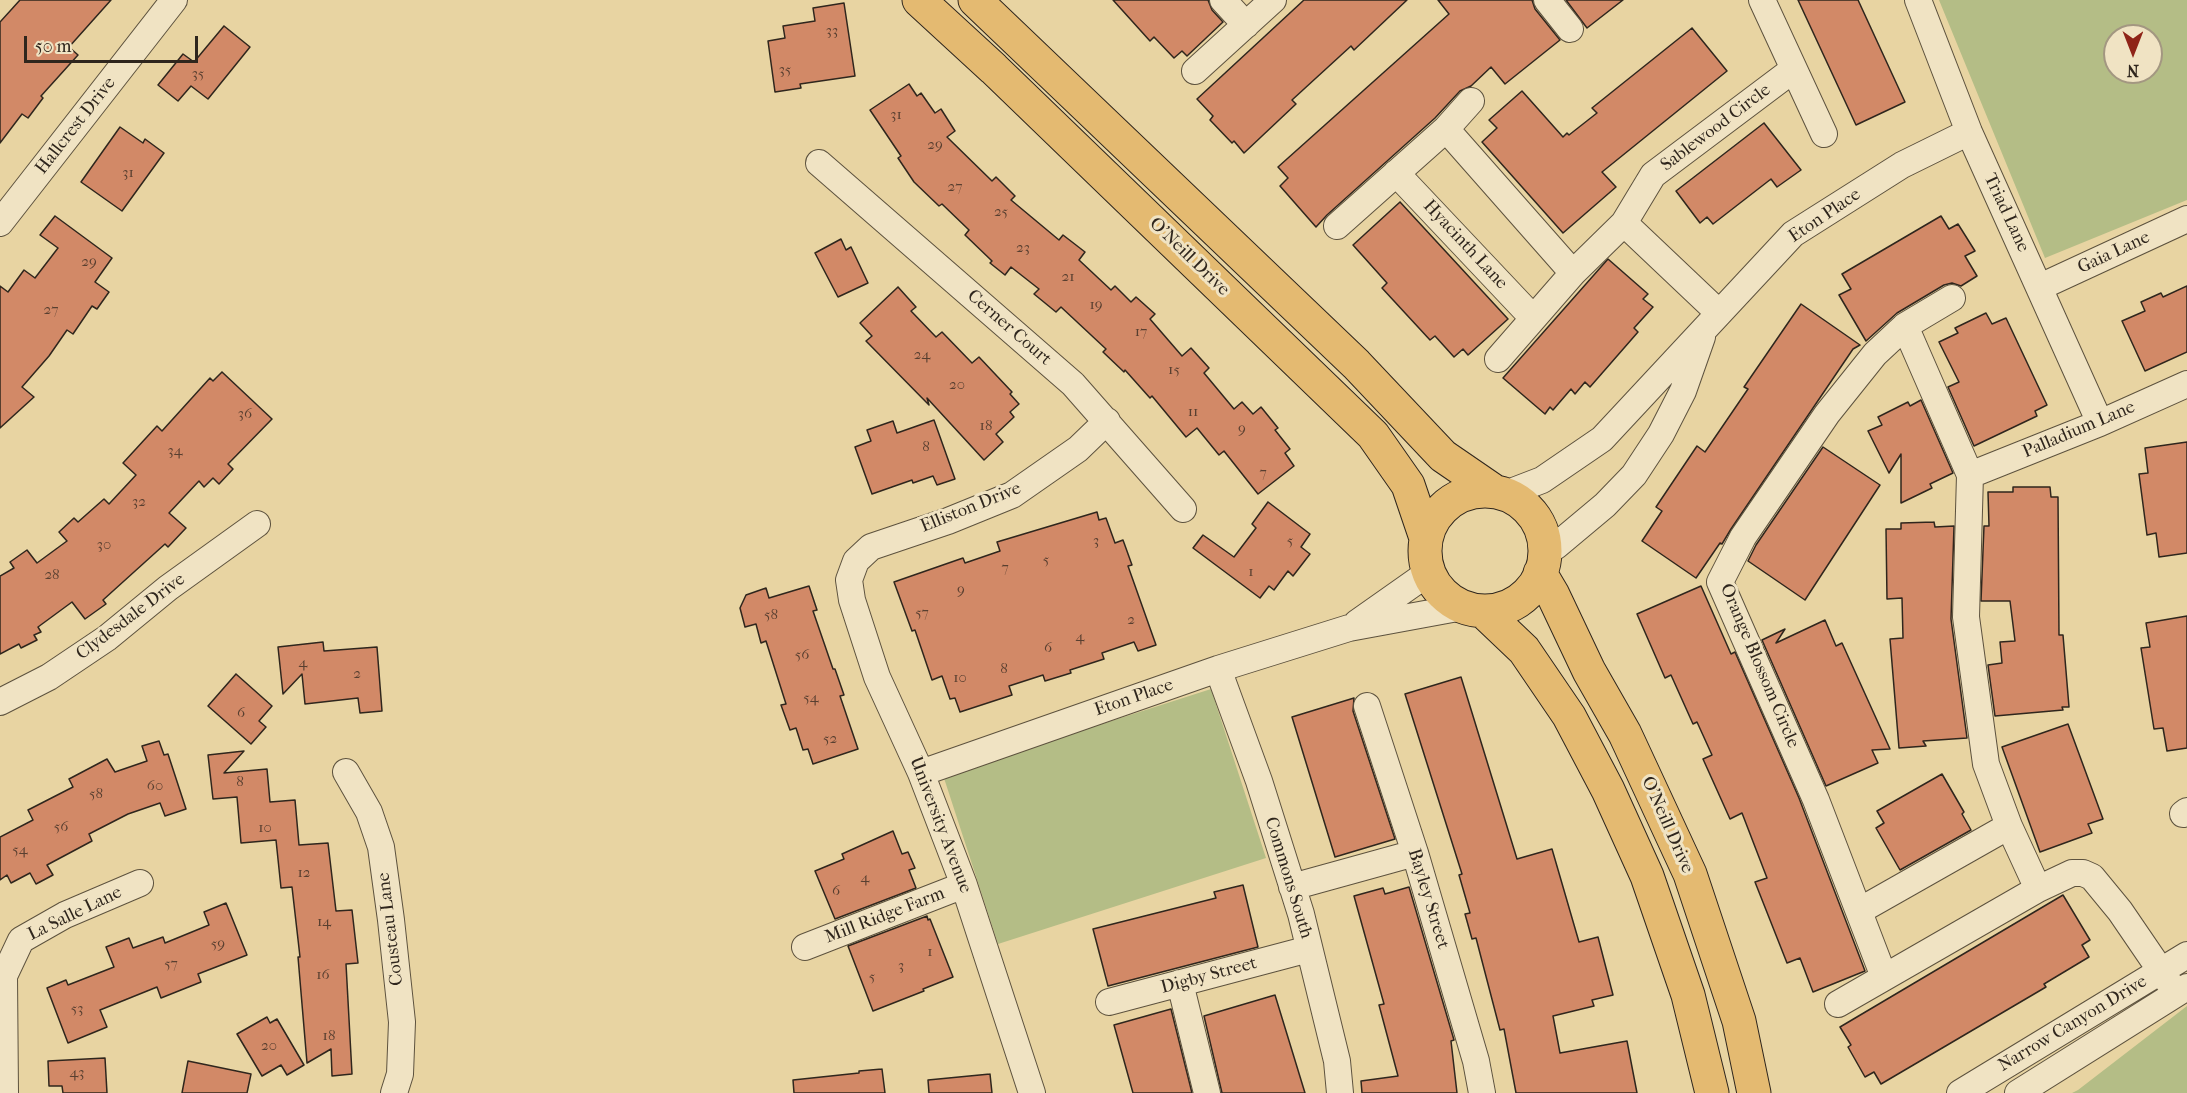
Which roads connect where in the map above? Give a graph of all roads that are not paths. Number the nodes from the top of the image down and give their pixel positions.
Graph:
1 (174, 0) edge
2 (920, 0) edge
3 (975, 0) edge
4 (1223, 0) edge
5 (1273, 0) edge
6 (1547, 0) edge
7 (1762, 0) edge
8 (1918, 0) edge
9 (1246, 25) junction
10 (1570, 29) dead end
11 (1794, 69) junction
12 (1195, 71) dead end
13 (1471, 101) dead end
14 (1446, 129) junction
15 (1969, 132) junction
16 (1824, 134) dead end
17 (819, 163) dead end
18 (1396, 173) junction
19 (2187, 219) edge
20 (0, 223) edge
21 (1624, 223) junction
22 (1337, 226) dead end
23 (1574, 273) junction
24 (2040, 286) junction
25 (1952, 298) dead end
26 (1533, 318) junction
27 (1712, 322) junction
28 (1905, 326) junction
29 (1498, 359) dead end
30 (2187, 384) edge
31 (1107, 421) junction
32 (2100, 423) junction
33 (1970, 475) junction
34 (1501, 493) junction
35 (1183, 509) dead end
36 (257, 525) dead end
37 (1425, 538) junction
38 (856, 561) joint
39 (1542, 562) junction
40 (1428, 573) junction
41 (1473, 609) junction
42 (1349, 628) junction
43 (1218, 669) junction
44 (0, 702) edge
45 (1367, 706) dead end
46 (346, 772) dead end
47 (921, 773) junction
48 (2009, 826) junction
49 (1415, 853) junction
50 (140, 883) dead end
51 (964, 885) junction
52 (1292, 887) junction
53 (2038, 889) junction
54 (1859, 911) junction
55 (805, 947) dead end
56 (1309, 949) junction
57 (2187, 955) edge
58 (2160, 971) junction
59 (1884, 977) junction
60 (1180, 983) junction
61 (2181, 990) edge
62 (1108, 1002) dead end
63 (1838, 1004) dead end
64 (5, 1093) edge
65 (394, 1093) edge
66 (1032, 1093) edge
67 (1207, 1093) edge
68 (1340, 1093) edge
69 (1482, 1093) edge
70 (1712, 1093) edge
71 (1754, 1093) edge
72 (1960, 1093) edge
73 (2018, 1093) edge

1 - 20 street, Hallcrest Drive
2 - 37 main road, O'Neill Drive
3 - 34 main road, O'Neill Drive
4 - 9 street
5 - 9 street
6 - 10 street
7 - 11 street
8 - 15 street, Triad Lane
9 - 12 street
11 - 16 street
11 - 21 street, Sablewood Circle
13 - 14 street
14 - 18 street
14 - 23 street
15 - 24 street, Triad Lane
15 - 27 street, Eton Place
17 - 31 street, Cerner Court
18 - 22 street
18 - 26 street, Hyacinth Lane
19 - 24 street, Gaia Lane
21 - 23 street, Sablewood Circle
21 - 27 street
23 - 26 street, Sablewood Circle
24 - 32 street, Triad Lane
25 - 28 street, Orange Blossom Circle
26 - 29 street, Sablewood Circle
27 - 34 street, Eton Place
27 - 39 street, Eton Place
28 - 33 street
28 - 54 street, Orange Blossom Circle
30 - 32 street, Palladium Lane
31 - 35 street, Cerner Court
31 - 38 street, Elliston Drive
32 - 33 street, Palladium Lane
33 - 48 street
34 - 37 main road
34 - 39 main road, O'Neill Drive
36 - 44 street, Clydesdale Drive
37 - 40 main road, O'Neill Drive
38 - 47 street, University Avenue
39 - 41 main road
39 - 71 main road, O'Neill Drive
40 - 41 main road
40 - 42 street, Eton Place
41 - 42 street, Eton Place
41 - 70 main road
42 - 43 street, Eton Place
43 - 47 street, Eton Place
43 - 52 street, Commons South
45 - 49 street, Bayley Street
46 - 65 street, Cousteau Lane
47 - 51 street, University Avenue
48 - 53 street
48 - 54 street
49 - 52 street
49 - 69 street, Bayley Street
50 - 64 street, La Salle Lane
51 - 55 street, Mill Ridge Farm
51 - 66 street, University Avenue
52 - 56 street, Commons South
53 - 58 street
53 - 59 street
54 - 59 street, Orange Blossom Circle
56 - 60 street, Digby Street
56 - 68 street, Commons South
57 - 58 street, Narrow Canyon Drive
58 - 61 street
58 - 72 street, Narrow Canyon Drive
59 - 63 street
60 - 62 street, Digby Street
60 - 67 street
61 - 73 street, Narrow Canyon Drive

